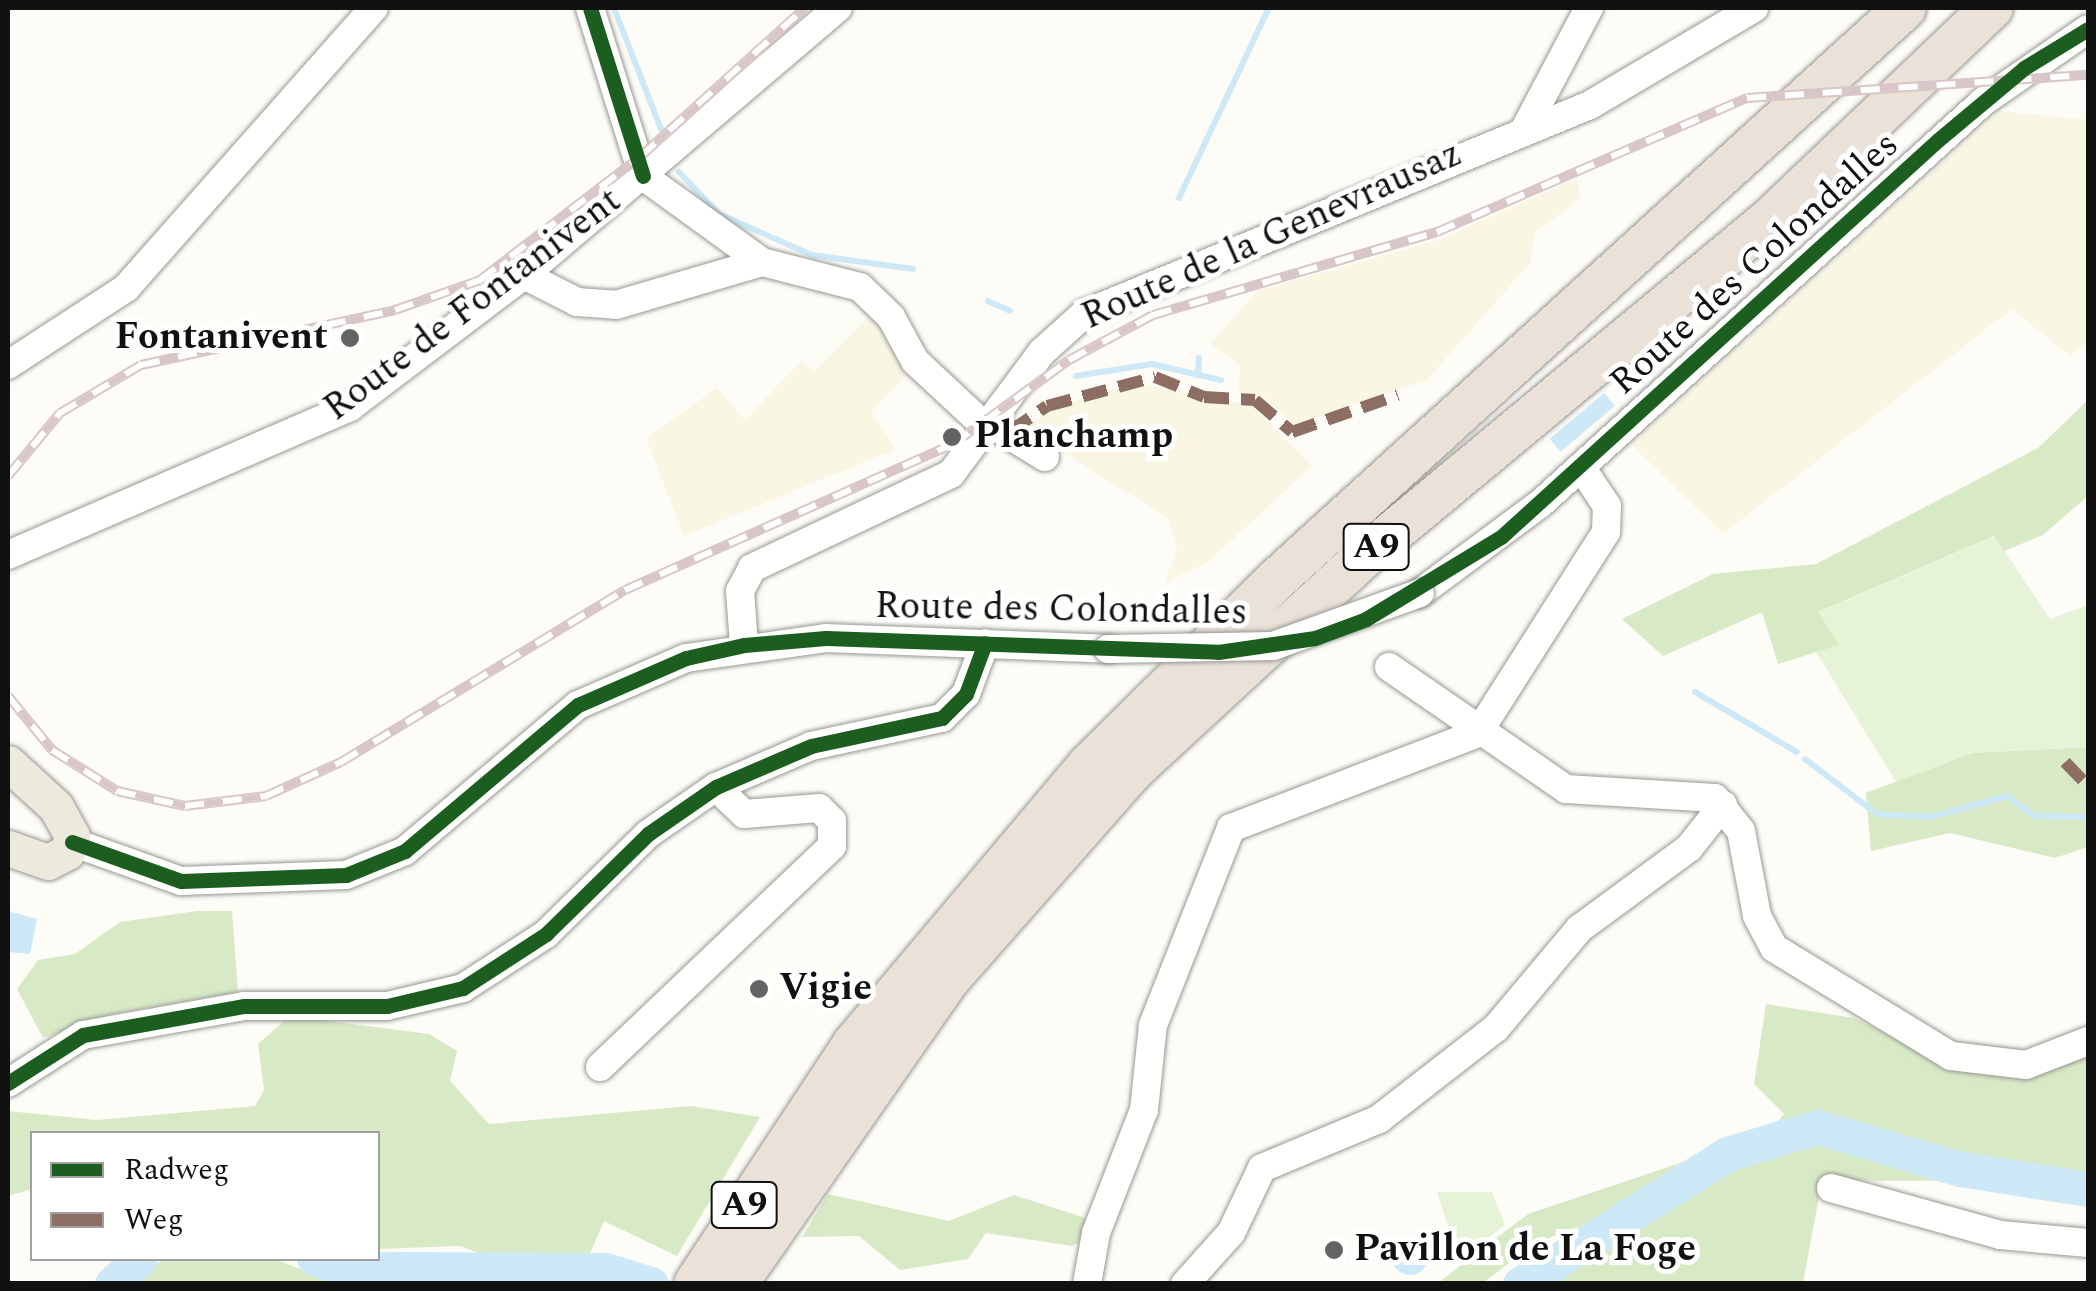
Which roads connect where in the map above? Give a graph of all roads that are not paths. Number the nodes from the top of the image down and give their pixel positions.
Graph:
1 (374, 8) edge
2 (590, 8) edge
3 (838, 8) edge
4 (1588, 8) edge
5 (1754, 8) edge
6 (1904, 8) edge
7 (1992, 8) edge
8 (2088, 29) edge
9 (1526, 127) junction
10 (643, 176) junction
11 (762, 262) junction
12 (524, 276) junction
13 (8, 365) edge
14 (991, 428) junction
15 (1046, 457) dead end
16 (1581, 467) junction
17 (8, 556) edge
18 (984, 643) junction
19 (744, 645) junction
20 (1390, 667) dead end
21 (1478, 733) junction
22 (8, 764) edge
23 (716, 787) junction
24 (1722, 805) junction
25 (72, 842) junction
26 (8, 848) edge
27 (2088, 1041) edge
28 (600, 1067) dead end
29 (8, 1083) edge
30 (808, 1138) junction
31 (1831, 1188) dead end
32 (756, 1218) junction
33 (2088, 1243) edge
34 (680, 1284) edge
35 (695, 1284) edge
36 (736, 1284) edge
37 (745, 1284) edge
38 (1087, 1284) edge
39 (1185, 1284) edge

1 - 13 street
2 - 10 street
3 - 10 street, Route de Fontanivent
4 - 9 street
5 - 9 street, Route de la Genevrausaz
6 - 30 highway, A9
7 - 30 highway, A9
8 - 16 street, Route des Colondalles
9 - 14 street, Route de la Genevrausaz
10 - 11 street
10 - 12 street, Route de Fontanivent
11 - 12 street
11 - 14 street
12 - 17 street, Route de Fontanivent
14 - 15 street
14 - 19 street, Route de la Genevrausaz
16 - 18 street, Route des Colondalles, bridge
16 - 21 street
18 - 19 street, Route des Colondalles
18 - 23 street
19 - 25 street, Route des Colondalles
20 - 21 street
21 - 24 street
21 - 38 street
22 - 25 main road
23 - 28 street
23 - 29 street
24 - 27 street
24 - 39 street
25 - 26 main road
30 - 32 highway, A9
31 - 33 street
32 - 34 highway
32 - 35 highway, A9
32 - 36 highway, A9
32 - 37 highway

